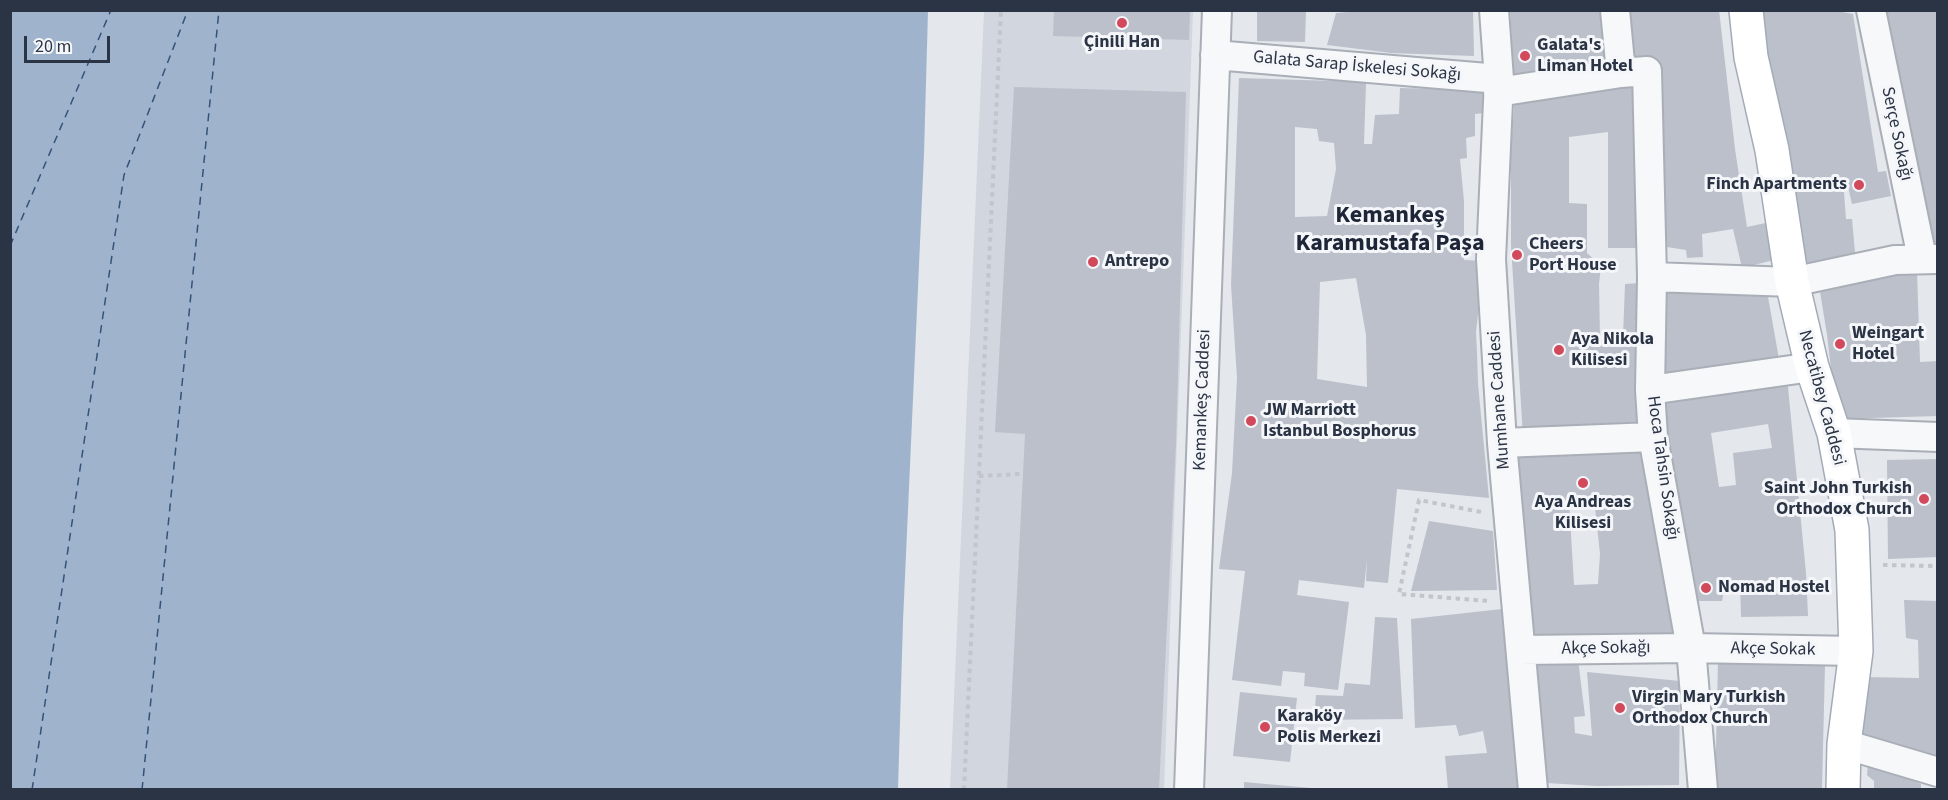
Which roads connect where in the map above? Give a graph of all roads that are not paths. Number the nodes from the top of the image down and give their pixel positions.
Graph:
1 (1217, 10) edge
2 (1494, 10) edge
3 (1615, 10) edge
4 (1746, 10) edge
5 (1871, 10) edge
6 (1215, 55) junction
7 (1634, 72) junction
8 (1499, 86) junction
9 (1930, 258) edge
10 (1653, 277) junction
11 (1792, 282) junction
12 (1812, 367) junction
13 (1650, 390) junction
14 (1834, 433) junction
15 (1938, 437) edge
16 (1653, 438) junction
17 (1502, 443) junction
18 (1691, 648) junction
19 (1521, 650) junction
20 (1856, 651) junction
21 (1844, 744) junction
22 (1938, 772) edge
23 (1189, 789) edge
24 (1533, 789) edge
25 (1702, 789) edge
26 (1843, 789) edge

1 - 6 street, Kemankeş Caddesi
2 - 8 street, Mumhane Caddesi
3 - 7 street, Hoca Tahsin Sokağı
4 - 11 main road, Necatibey Caddesi
5 - 9 street, Serçe Sokağı
6 - 8 street, Galata Sarap İskelesi Sokağı
6 - 23 street, Kemankeş Caddesi
7 - 8 street, Galata Sarap İskelesi Sokağı
7 - 10 street, Hoca Tahsin Sokağı
8 - 17 street, Mumhane Caddesi
9 - 11 street
10 - 11 street
10 - 13 street, Hoca Tahsin Sokağı
11 - 12 main road, Necatibey Caddesi
12 - 13 street
12 - 14 main road, Necatibey Caddesi
13 - 16 street, Hoca Tahsin Sokağı
14 - 15 street
14 - 20 main road, Necatibey Caddesi
16 - 17 street
16 - 18 street, Hoca Tahsin Sokağı
17 - 19 street, Mumhane Caddesi
18 - 19 street, Akçe Sokağı
18 - 20 street, Akçe Sokak
18 - 25 street, Hoca Tahsin Sokağı
19 - 24 street, Mumhane Caddesi
20 - 21 main road, Necatibey Caddesi
21 - 22 street
21 - 26 main road, Necatibey Caddesi

